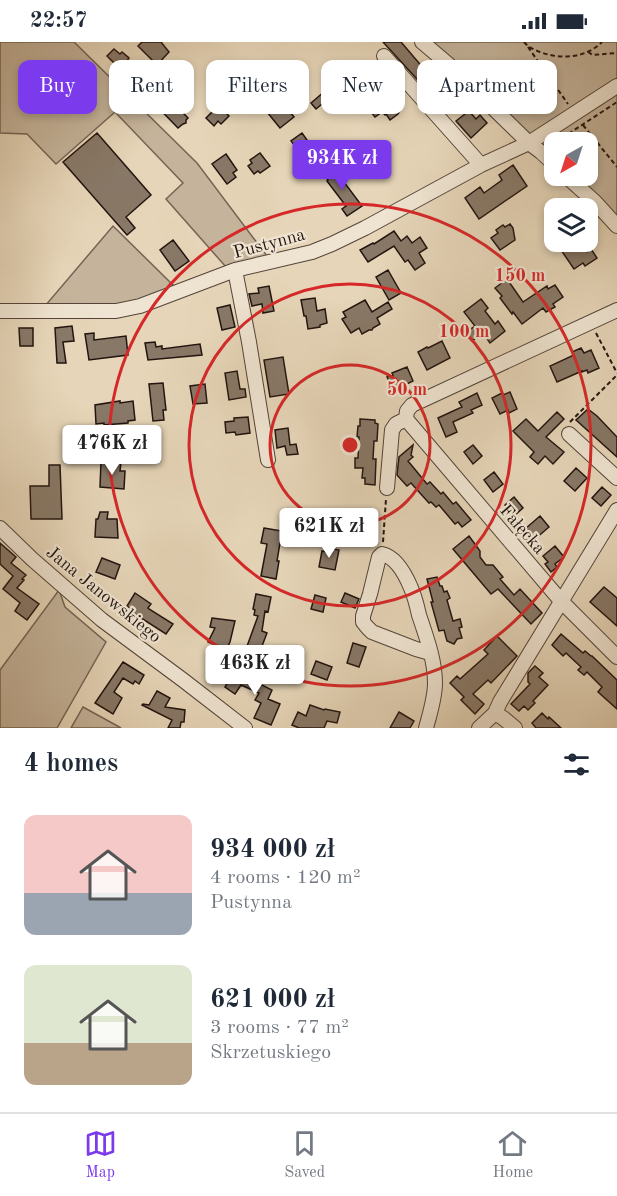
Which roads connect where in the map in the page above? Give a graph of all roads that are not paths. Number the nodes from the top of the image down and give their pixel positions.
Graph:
1 (422, 42) edge
2 (384, 56) dead end
3 (617, 86) edge
4 (528, 143) junction
5 (544, 155) edge
6 (481, 165) junction
7 (577, 186) edge
8 (617, 226) edge
9 (235, 270) junction
10 (617, 310) edge
11 (0, 311) edge
12 (406, 419) junction
13 (569, 434) road end
14 (268, 460) dead end
15 (617, 478) edge
16 (387, 488) road end
17 (617, 510) edge
18 (0, 528) edge
19 (561, 601) junction
20 (430, 653) junction
21 (617, 657) edge
22 (495, 713) junction
23 (245, 728) edge
24 (426, 728) edge
25 (479, 728) edge
26 (515, 728) edge

1 - 4 street
2 - 6 street
3 - 4 street, Pustynna
4 - 5 street
4 - 6 street, Pustynna
6 - 9 street, Pustynna
7 - 8 street
9 - 11 street, Pustynna
9 - 14 street
10 - 12 street
12 - 16 street
12 - 19 street, Fałęcka
13 - 15 street
17 - 19 street
18 - 23 street, Jana Janowskiego
19 - 21 street, Fałęcka
19 - 22 street
20 - 20 street
20 - 24 street
22 - 25 street
22 - 26 street

